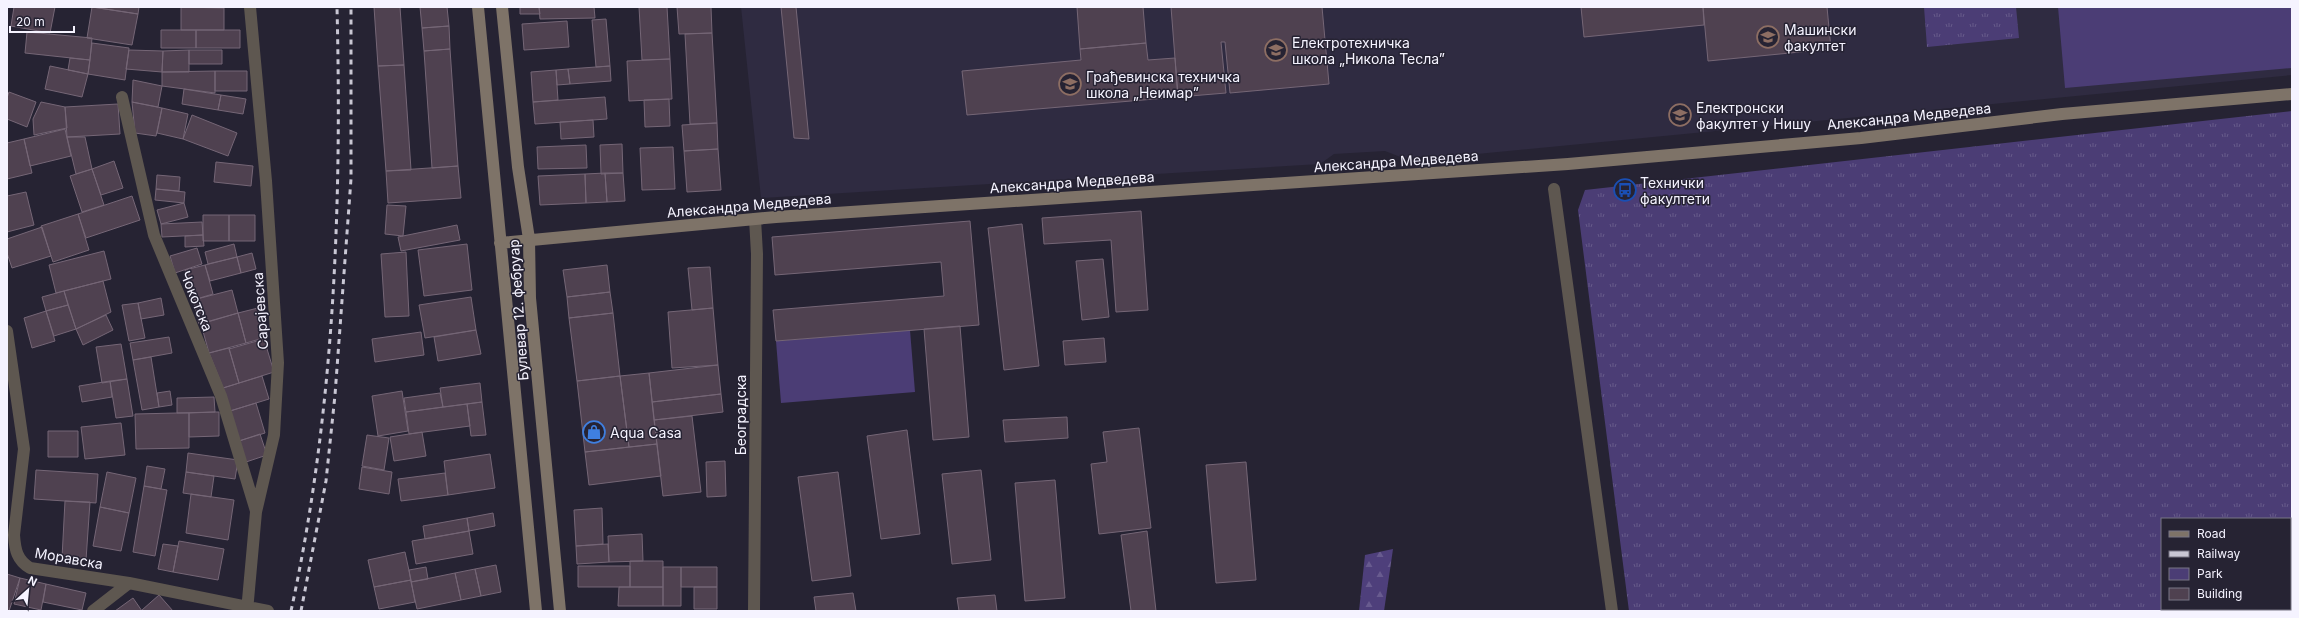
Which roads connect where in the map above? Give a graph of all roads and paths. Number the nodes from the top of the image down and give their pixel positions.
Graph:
1 (250, 7) edge
2 (478, 7) edge
3 (502, 7) edge
4 (2292, 94) edge
5 (122, 97) dead end
6 (1554, 189) dead end
7 (755, 219) junction
8 (529, 239) junction
9 (500, 243) junction
10 (7, 331) edge
11 (256, 512) junction
12 (10, 540) edge
13 (128, 583) junction
14 (247, 610) edge
15 (93, 611) edge
16 (268, 611) edge
17 (536, 611) edge
18 (560, 611) edge
19 (754, 611) edge
20 (1612, 611) edge

1 - 11 street, Сарајевска
2 - 9 main road, Булевар 12. фебруар
3 - 8 main road, Булевар 12. фебруар
4 - 7 main road, Александра Медведева
5 - 11 street, Чокотска
6 - 20 street
7 - 8 main road, Александра Медведева
7 - 19 street, Београдска
8 - 9 main road, Александра Медведева
8 - 18 main road, Булевар 12. фебруар
9 - 17 main road, Булевар 12. фебруар
10 - 12 street, Моравска
11 - 14 street, Сарајевска
12 - 13 street, Моравска
13 - 14 street, Моравска
13 - 15 street
14 - 16 street, Моравска

